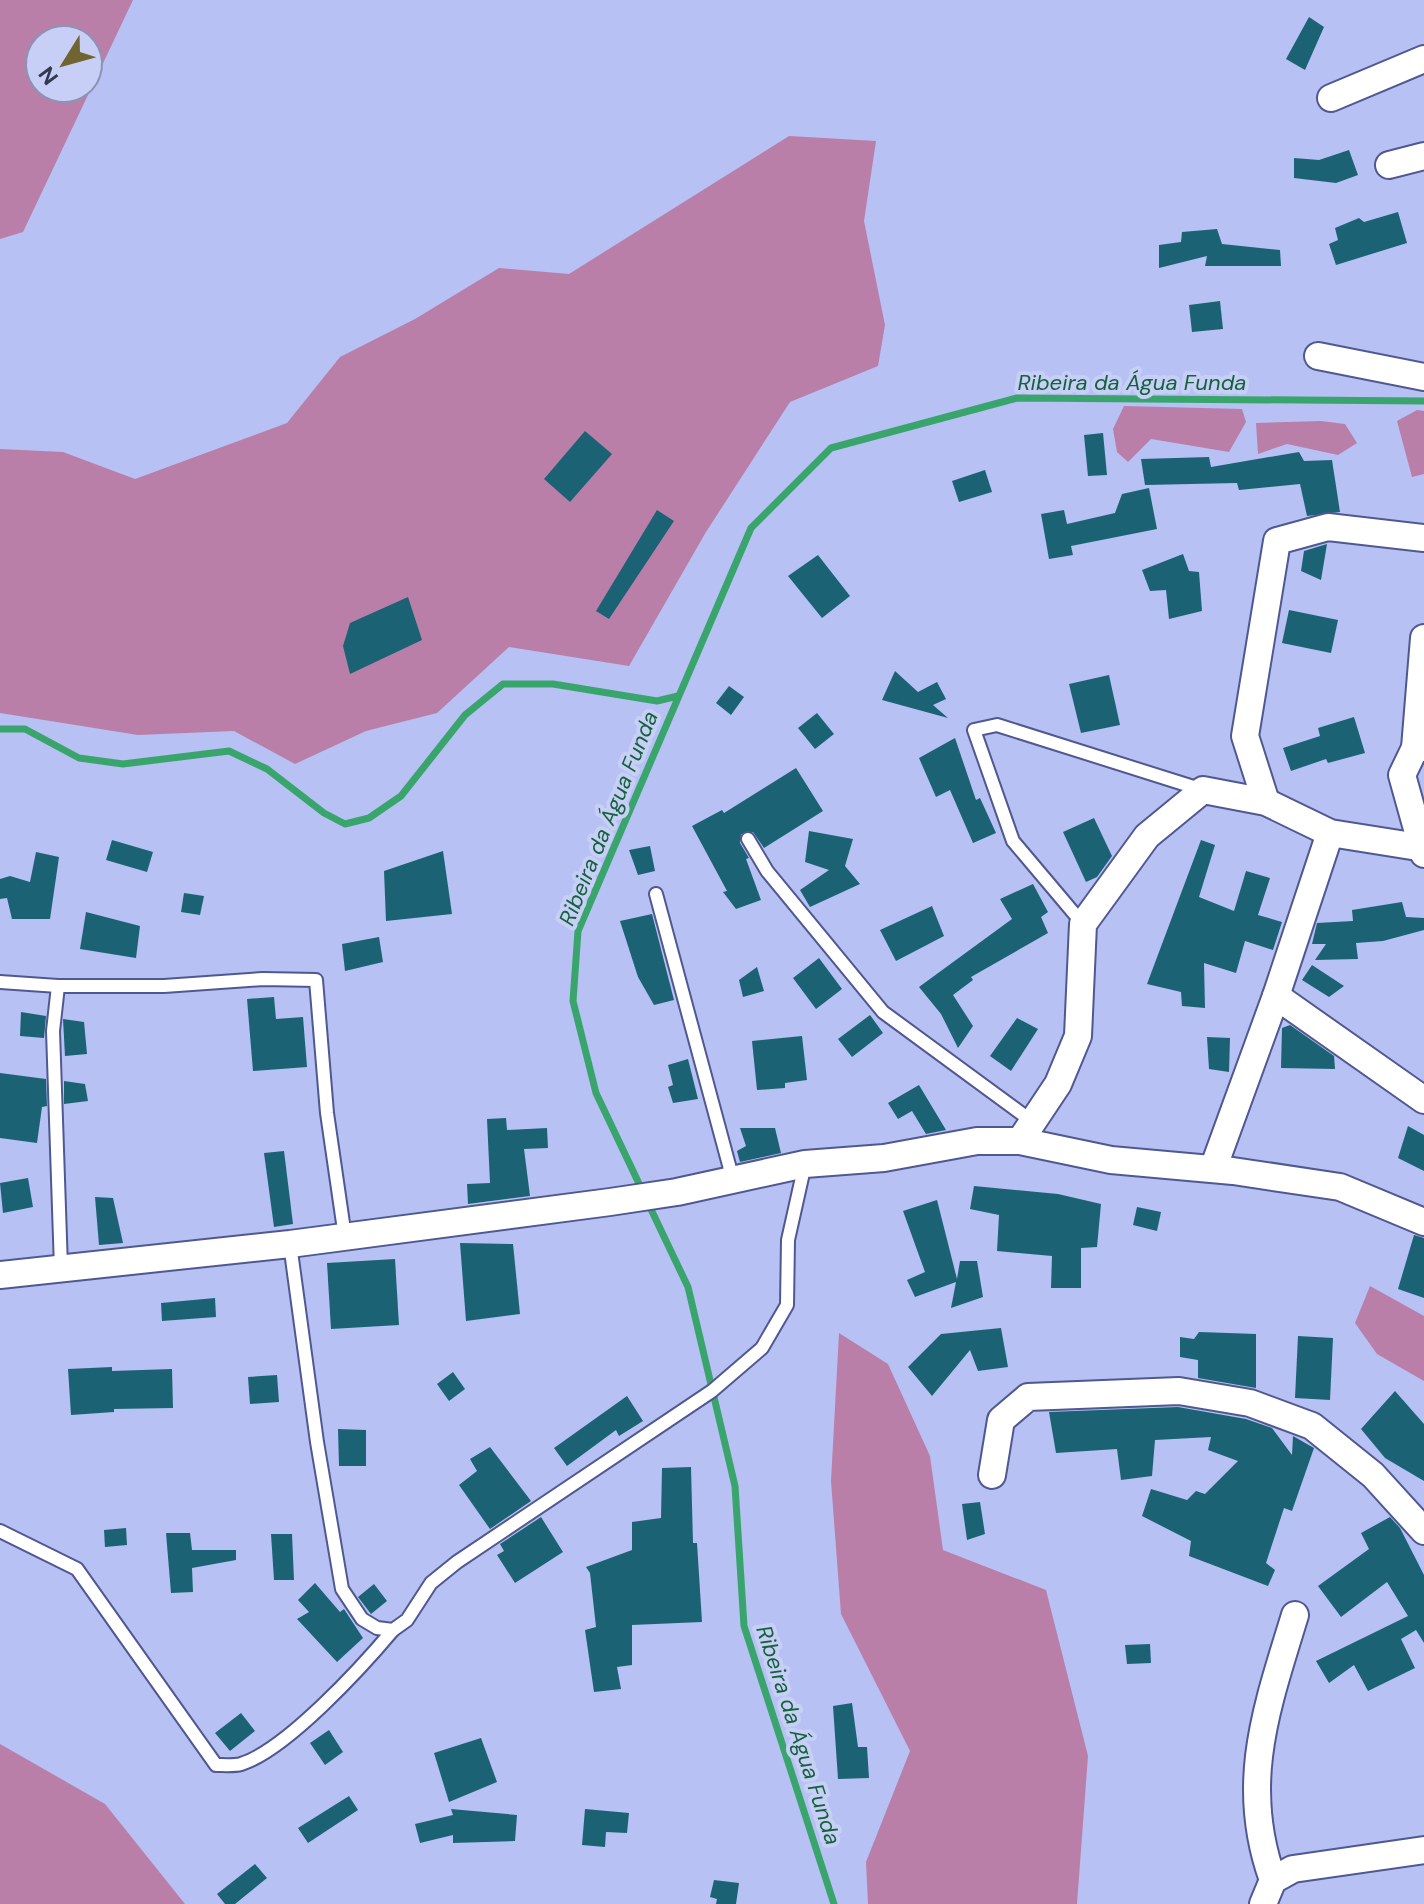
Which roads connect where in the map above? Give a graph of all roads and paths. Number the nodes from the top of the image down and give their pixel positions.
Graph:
1 (1424, 59) edge
2 (1331, 98) dead end
3 (1424, 156) edge
4 (1389, 165) dead end
5 (1318, 356) dead end
6 (1424, 377) edge
7 (1424, 538) edge
8 (1424, 638) edge
9 (1420, 748) edge
10 (1203, 790) junction
11 (1266, 802) junction
12 (1330, 833) junction
13 (748, 839) dead end
14 (1423, 850) edge
15 (656, 894) dead end
16 (1083, 924) junction
17 (0, 982) edge
18 (58, 986) junction
19 (1276, 996) junction
20 (1424, 1100) edge
21 (1027, 1132) junction
22 (805, 1164) junction
23 (1213, 1169) junction
24 (733, 1180) junction
25 (1424, 1222) edge
26 (345, 1237) junction
27 (290, 1244) junction
28 (62, 1270) junction
29 (0, 1275) edge
30 (992, 1475) dead end
31 (0, 1531) edge
32 (1424, 1531) edge
33 (1295, 1615) dead end
34 (393, 1630) junction
35 (1424, 1850) edge
36 (1273, 1880) junction
37 (1263, 1904) edge

1 - 2 street
3 - 4 street
5 - 6 street
7 - 11 street
8 - 9 street
9 - 14 street
10 - 11 street
10 - 16 street
10 - 16 lane
11 - 12 street
12 - 14 street
12 - 19 street
13 - 21 lane
15 - 24 lane
16 - 21 street
17 - 18 lane
18 - 26 lane
18 - 28 lane
19 - 20 street
19 - 23 street
21 - 22 street
21 - 23 street
22 - 24 street
22 - 34 lane
23 - 25 street
24 - 26 street
26 - 27 street
27 - 28 street
27 - 34 lane
28 - 29 street
30 - 32 street
31 - 34 lane
33 - 36 street
35 - 36 street
36 - 37 street

